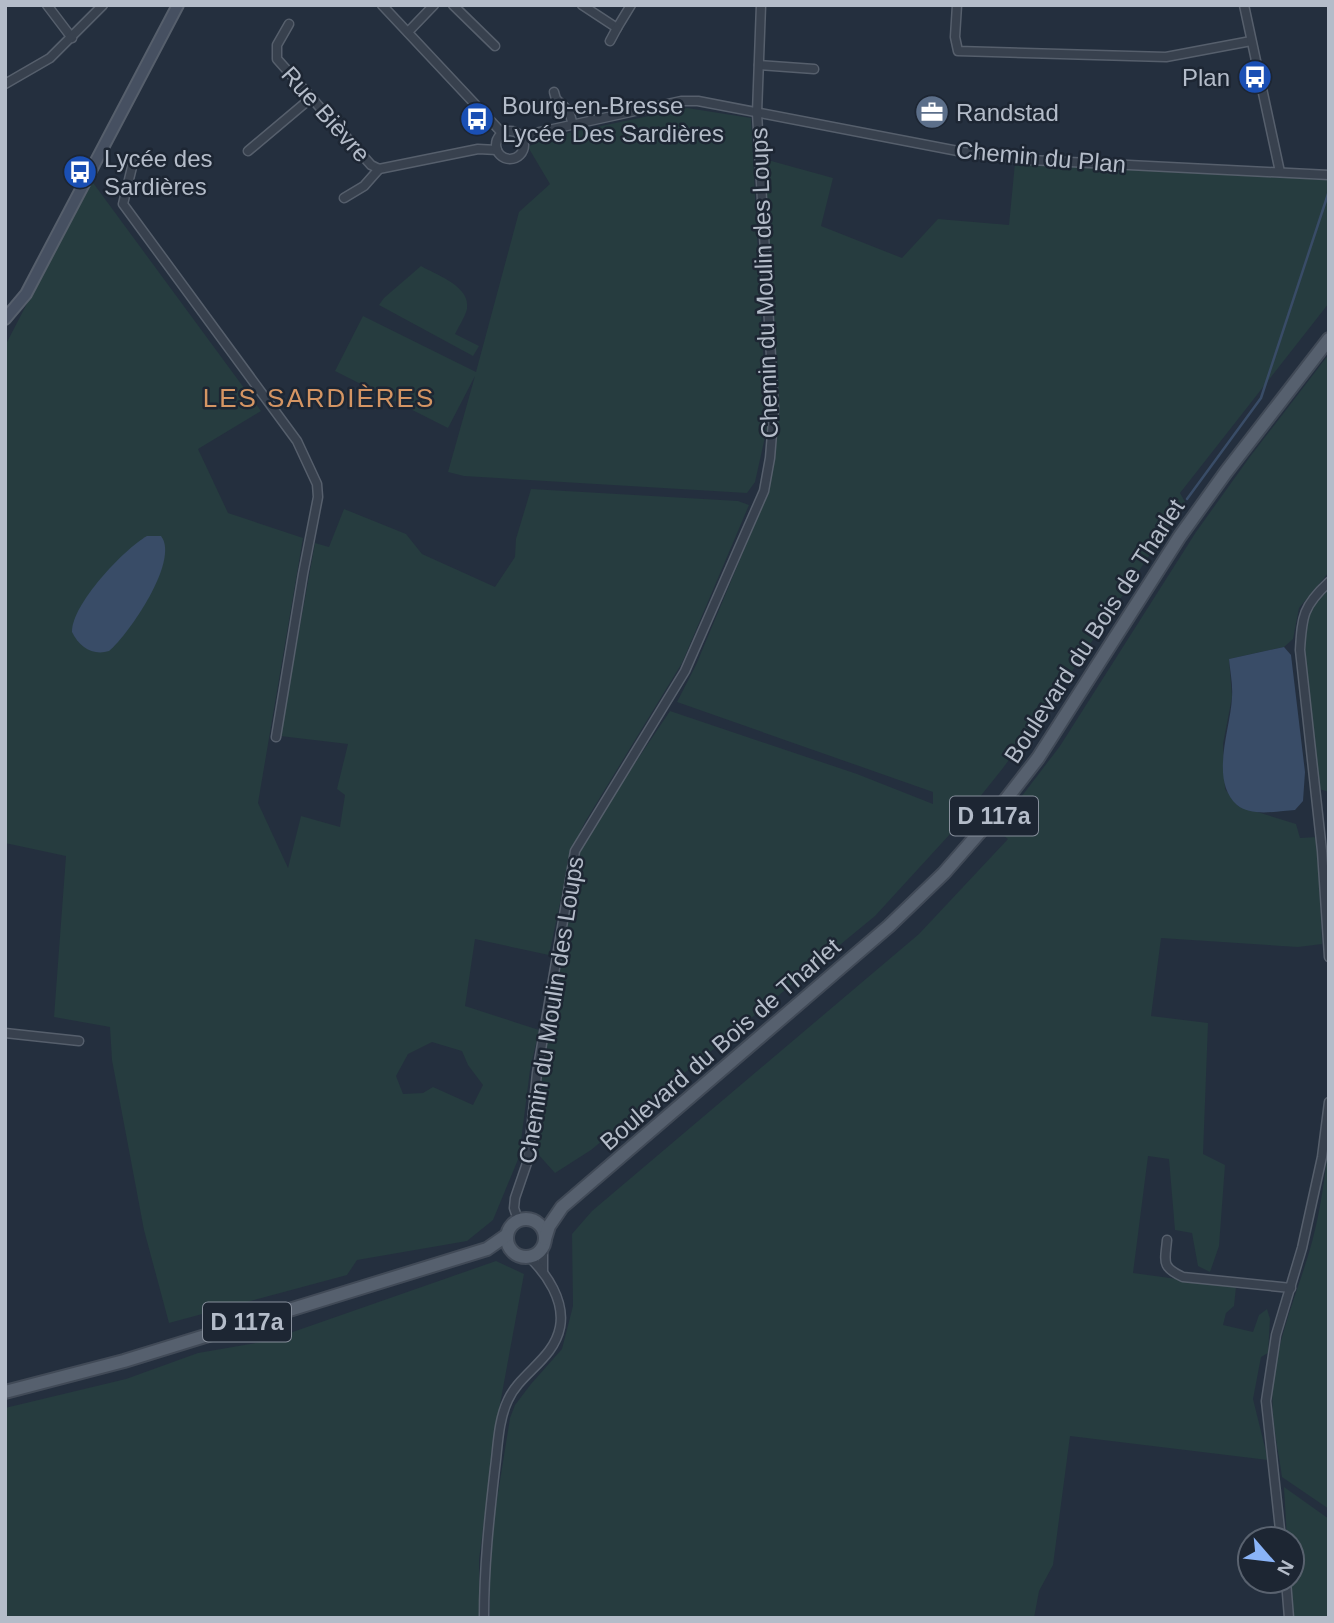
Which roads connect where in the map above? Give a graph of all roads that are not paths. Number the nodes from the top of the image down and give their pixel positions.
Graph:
1 (47, 5) edge
2 (103, 5) edge
3 (172, 5) edge
4 (178, 5) edge
5 (382, 5) edge
6 (435, 5) edge
7 (453, 5) edge
8 (582, 5) edge
9 (631, 5) edge
10 (761, 5) edge
11 (957, 5) edge
12 (1244, 5) edge
13 (289, 24) dead end
14 (617, 28) junction
15 (408, 32) junction
16 (72, 38) junction
17 (610, 41) dead end
18 (1251, 41) junction
19 (495, 46) dead end
20 (759, 65) junction
21 (814, 69) dead end
22 (5, 84) edge
23 (554, 92) dead end
24 (311, 98) junction
25 (757, 113) junction
26 (573, 125) junction
27 (543, 131) junction
28 (503, 134) junction
29 (520, 136) junction
30 (524, 146) junction
31 (497, 150) junction
32 (248, 151) dead end
33 (133, 163) dead end
34 (379, 169) junction
35 (1280, 172) junction
36 (1329, 175) edge
37 (344, 198) dead end
38 (5, 309) edge
39 (5, 318) edge
40 (1329, 339) edge
41 (1329, 582) edge
42 (276, 737) dead end
43 (1329, 957) edge
44 (5, 1033) edge
45 (79, 1041) dead end
46 (1329, 1102) edge
47 (562, 1207) junction
48 (517, 1220) junction
49 (533, 1220) junction
50 (507, 1235) junction
51 (1167, 1240) dead end
52 (544, 1243) junction
53 (487, 1249) junction
54 (512, 1251) junction
55 (528, 1257) junction
56 (543, 1270) junction
57 (1291, 1288) junction
58 (5, 1392) edge
59 (1279, 1525) edge
60 (1287, 1595) edge
61 (484, 1618) edge
62 (1289, 1618) edge

1 - 16 street
2 - 16 street
3 - 38 main road
4 - 39 main road
5 - 15 street
6 - 15 street
7 - 19 street
8 - 14 street
9 - 14 street
10 - 20 street, Chemin du Moulin des Loups
11 - 18 street
12 - 18 street
13 - 24 street, Rue Bièvre
14 - 17 street
15 - 28 street
16 - 22 street
18 - 35 street
20 - 21 street
20 - 25 street, Chemin du Moulin des Loups
23 - 26 street
24 - 32 street
24 - 34 street, Rue Bièvre
25 - 26 street, Chemin du Plan
25 - 35 street, Chemin du Plan
25 - 48 street, Chemin du Moulin des Loups
26 - 27 street, Chemin du Plan
27 - 29 street, Chemin du Plan
27 - 30 street
28 - 29 street
28 - 31 street
29 - 30 street
30 - 31 street
31 - 34 street, Rue Bièvre
33 - 42 street
34 - 37 street
35 - 36 street, Chemin du Plan
40 - 47 main road, Boulevard du Bois de Tharlet / D 117a
41 - 43 street
44 - 45 street
46 - 57 street
47 - 49 main road, Boulevard du Bois de Tharlet / D 117a
47 - 52 main road, Boulevard du Bois de Tharlet / D 117a
48 - 49 main road
48 - 50 main road
49 - 52 main road
50 - 53 main road, D 117a
50 - 54 main road
51 - 57 street
52 - 55 main road
52 - 56 street
53 - 54 main road, D 117a
53 - 58 main road, D 117a
54 - 55 main road
55 - 56 street
56 - 61 street
57 - 59 street
60 - 62 street

